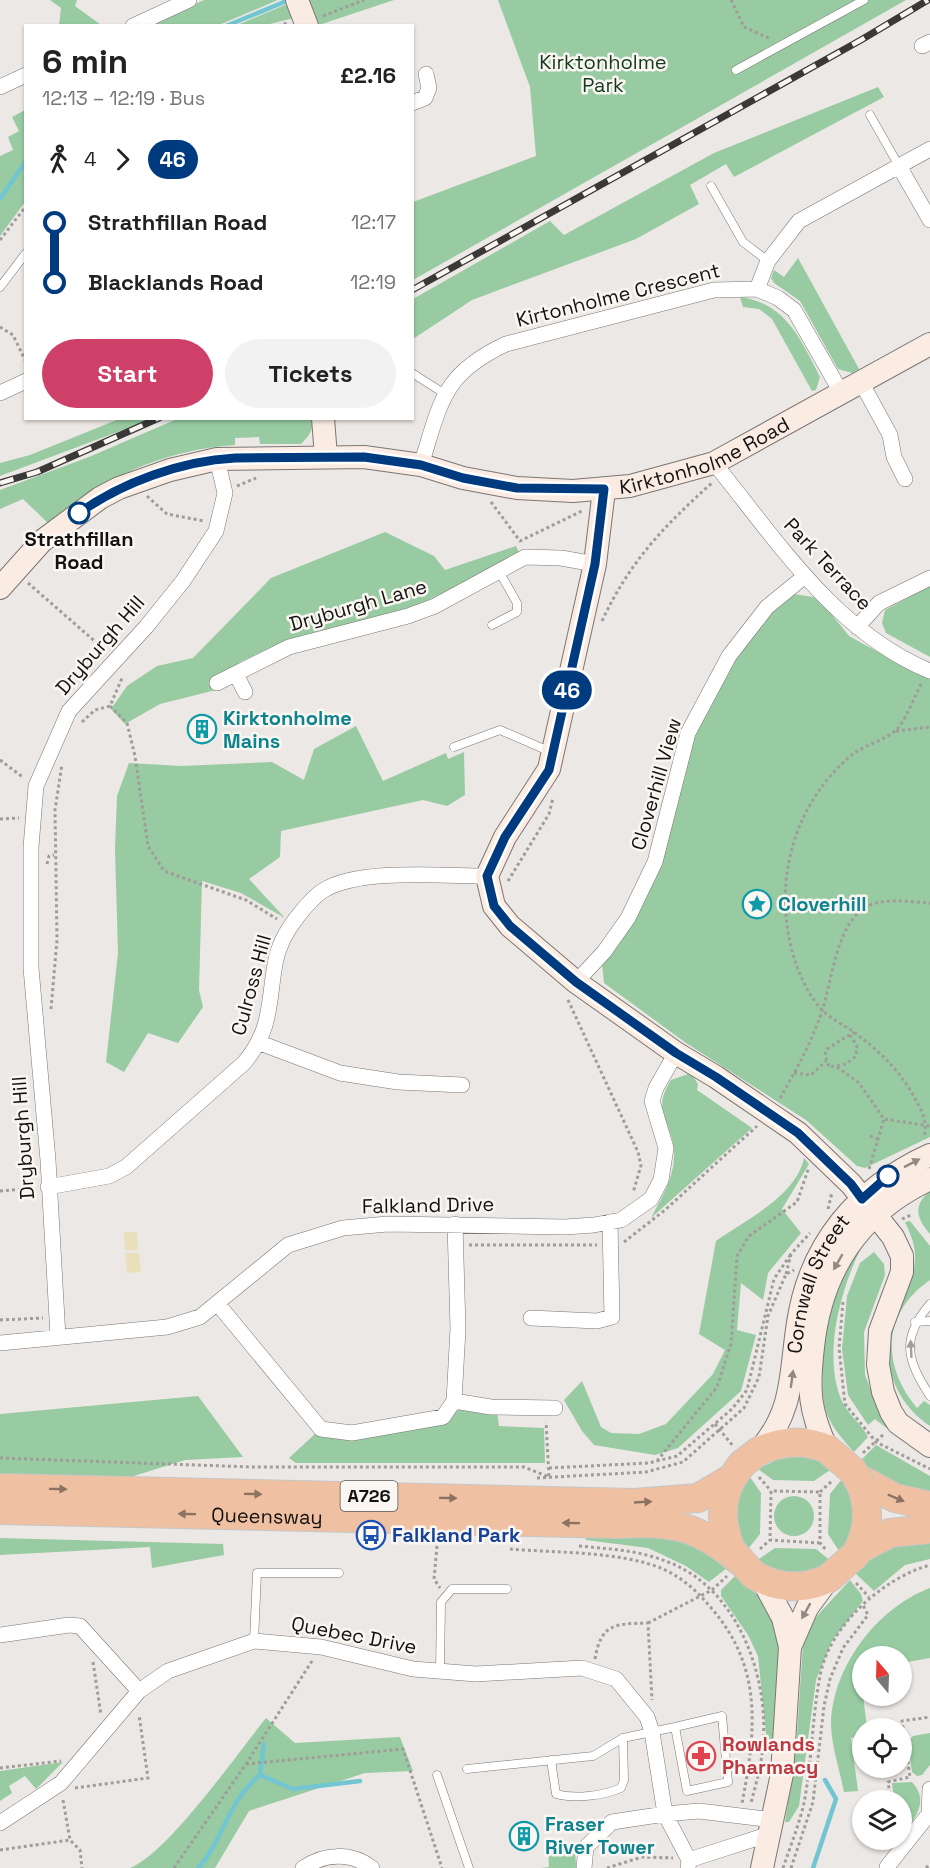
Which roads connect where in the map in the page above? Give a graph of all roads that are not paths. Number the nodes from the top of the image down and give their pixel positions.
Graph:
1 (189, 0) edge
2 (864, 0) edge
3 (137, 24) edge
4 (736, 70) dead end
5 (426, 74) dead end
6 (24, 76) edge
7 (0, 87) edge
8 (414, 103) edge
9 (870, 115) dead end
10 (930, 149) edge
11 (899, 166) junction
12 (711, 186) dead end
13 (930, 220) edge
14 (24, 256) edge
15 (768, 261) junction
16 (0, 287) edge
17 (757, 290) junction
18 (930, 344) edge
19 (414, 374) edge
20 (24, 382) edge
21 (852, 388) junction
22 (0, 393) edge
23 (445, 394) junction
24 (323, 420) edge
25 (326, 457) junction
26 (217, 459) junction
27 (421, 465) junction
28 (719, 468) junction
29 (905, 479) dead end
30 (603, 494) junction
31 (595, 564) junction
32 (500, 573) junction
33 (805, 576) junction
34 (930, 578) edge
35 (7, 580) edge
36 (492, 625) dead end
37 (857, 627) junction
38 (929, 671) edge
39 (236, 674) junction
40 (217, 683) dead end
41 (245, 692) dead end
42 (454, 747) dead end
43 (553, 752) junction
44 (487, 876) junction
45 (569, 975) junction
46 (260, 1043) junction
47 (676, 1053) junction
48 (462, 1086) dead end
49 (926, 1164) edge
50 (48, 1187) junction
51 (868, 1208) junction
52 (616, 1221) junction
53 (455, 1224) junction
54 (217, 1302) junction
55 (930, 1304) edge
56 (531, 1318) dead end
57 (930, 1321) edge
58 (915, 1322) junction
59 (58, 1337) junction
60 (0, 1342) edge
61 (929, 1393) edge
62 (454, 1401) junction
63 (550, 1408) road end
64 (930, 1446) edge
65 (827, 1449) junction
66 (759, 1451) junction
67 (732, 1478) junction
68 (862, 1482) junction
69 (0, 1488) edge
70 (930, 1506) edge
71 (0, 1510) edge
72 (930, 1529) edge
73 (856, 1552) junction
74 (743, 1563) junction
75 (339, 1573) dead end
76 (829, 1578) junction
77 (507, 1589) dead end
78 (0, 1635) edge
79 (254, 1641) junction
80 (790, 1647) junction
81 (440, 1671) junction
82 (137, 1692) junction
83 (675, 1727) junction
84 (652, 1732) junction
85 (623, 1738) junction
86 (550, 1760) junction
87 (467, 1769) dead end
88 (437, 1775) dead end
89 (930, 1789) edge
90 (665, 1814) junction
91 (929, 1815) edge
92 (0, 1823) edge
93 (772, 1827) junction
94 (683, 1862) edge
95 (887, 1867) edge
96 (303, 1868) edge
97 (372, 1868) edge
98 (469, 1868) edge
99 (584, 1868) edge
100 (762, 1868) edge

1 - 3 street
2 - 4 lane
5 - 8 street
6 - 7 street
9 - 11 lane
10 - 11 street
11 - 13 street
11 - 15 street
12 - 15 lane
14 - 16 lane
15 - 17 street
17 - 21 street, Kirtonholme Crescent
17 - 23 street, Kirtonholme Crescent
18 - 21 street, Kirktonholme Road
19 - 23 lane
20 - 22 street
21 - 28 street, Kirktonholme Road
21 - 29 street, Kirtonholme Crescent
23 - 27 street, Kirtonholme Crescent
24 - 25 street
25 - 26 street, Kirktonholme Road
25 - 27 street, Kirktonholme Road
26 - 35 street, Kirktonholme Road
26 - 50 street, Dryburgh Hill
27 - 30 street, Kirktonholme Road
28 - 30 street, Kirktonholme Road
28 - 33 street, Park Terrace
30 - 31 street
31 - 32 street, Dryburgh Lane
31 - 43 street
32 - 36 lane
32 - 39 street, Dryburgh Lane
33 - 37 street, Park Terrace
33 - 45 street, Cloverhill View
34 - 37 street
37 - 38 street, Park Terrace
39 - 40 street, Dryburgh Lane
39 - 41 street
42 - 43 lane
43 - 44 street
44 - 45 street
44 - 46 street, Culross Hill
45 - 47 street
46 - 48 street
46 - 50 street, Culross Hill
47 - 51 street
47 - 52 street, Falkland Drive
49 - 51 street, Cornwall Street
50 - 59 street, Dryburgh Hill
51 - 64 street
51 -> 65 street, Cornwall Street
66 -> 51 street, Cornwall Street
52 - 53 street, Falkland Drive
52 - 56 street
53 - 54 street, Falkland Drive
53 - 62 street
54 - 59 street, Falkland Drive
54 - 62 street
55 - 58 lane
57 - 58 lane
61 -> 58 lane
59 - 60 street, Falkland Drive
62 - 63 street
65 - 66 highway, A726
65 - 68 highway, A726, bridge
66 - 67 highway, A726, bridge
69 -> 67 highway, Queensway / A726
67 - 74 highway, A726
68 -> 70 highway, A726
68 - 73 highway
74 -> 71 highway, Queensway / A726
72 - 73 highway, A726
73 - 76 highway, A726, bridge
74 - 76 highway, A726
74 - 80 street
75 - 79 lane
76 -> 80 street
77 - 81 lane
78 - 82 street
79 - 81 street, Quebec Drive
79 - 82 street, Quebec Drive
80 - 93 street
81 - 84 street, Quebec Drive
82 - 92 street, Quebec Drive
83 - 83 lane
83 - 84 lane
84 - 85 lane
84 - 90 street, Quebec Drive
85 - 86 lane
85 - 86 lane
86 - 87 lane
88 - 98 lane
89 - 91 street
90 - 93 street
90 - 94 street, Quebec Drive
90 - 99 street
91 - 95 street
93 - 94 street
93 - 100 street
96 - 97 street

